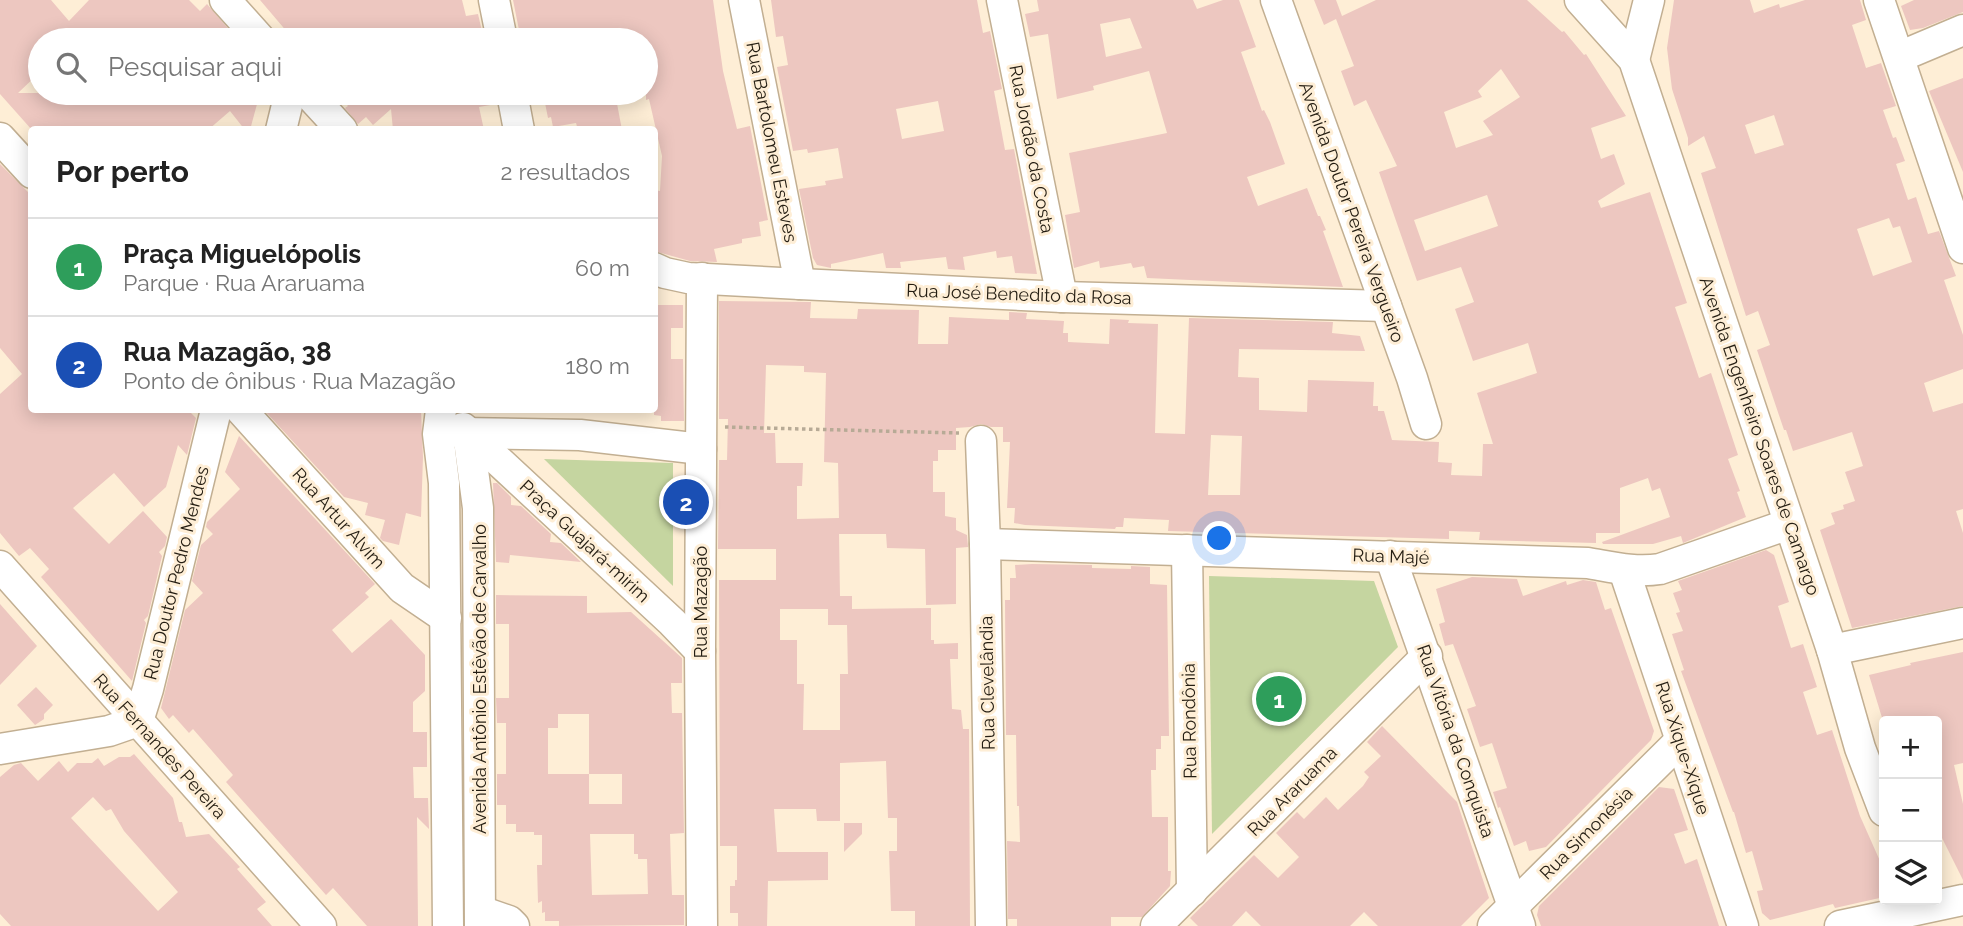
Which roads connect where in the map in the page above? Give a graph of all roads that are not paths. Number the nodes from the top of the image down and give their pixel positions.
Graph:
1 (225, 0) edge
2 (494, 0) edge
3 (744, 0) edge
4 (1002, 0) edge
5 (1276, 0) edge
6 (1580, 0) edge
7 (1649, 0) edge
8 (1879, 0) edge
9 (250, 28) edge
10 (500, 28) edge
11 (1963, 30) edge
12 (1899, 57) junction
13 (1634, 60) junction
14 (287, 105) edge
15 (319, 105) edge
16 (514, 105) edge
17 (282, 126) edge
18 (338, 126) edge
19 (518, 126) edge
20 (0, 138) edge
21 (28, 169) edge
22 (1963, 248) edge
23 (658, 270) edge
24 (702, 278) junction
25 (800, 284) junction
26 (1062, 298) junction
27 (1386, 306) junction
28 (215, 413) edge
29 (244, 413) edge
30 (440, 418) edge
31 (577, 422) edge
32 (1426, 424) dead end
33 (468, 433) junction
34 (701, 438) junction
35 (981, 441) road end
36 (1789, 524) junction
37 (985, 544) junction
38 (1187, 550) junction
39 (1390, 556) junction
40 (0, 566) edge
41 (1624, 570) junction
42 (446, 618) junction
43 (1963, 623) edge
44 (1832, 650) junction
45 (700, 651) junction
46 (1427, 656) junction
47 (138, 721) junction
48 (1679, 741) junction
49 (0, 749) edge
50 (1879, 798) edge
51 (1192, 891) junction
52 (1947, 908) edge
53 (480, 918) edge
54 (1509, 919) edge
55 (321, 926) edge
56 (448, 926) edge
57 (514, 926) edge
58 (702, 926) edge
59 (991, 926) edge
60 (1156, 926) edge
61 (1743, 926) edge
62 (1840, 926) edge

1 - 9 street
2 - 10 street
3 - 25 street, Rua Bartolomeu Esteves
4 - 26 street, Rua Jordão da Costa
5 - 27 street, Avenida Doutor Pereira Vergueiro
6 - 13 street
7 - 13 street
8 - 12 street
11 - 12 street
12 - 22 street
13 - 36 street, Avenida Engenheiro Soares de Camargo
14 - 17 street
15 - 18 street
16 - 19 street
20 - 21 street
23 - 24 street, Rua José Benedito da Rosa
24 - 25 street, Rua José Benedito da Rosa
24 - 34 street, Rua Mazagão
25 - 26 street, Rua José Benedito da Rosa
26 - 27 street, Rua José Benedito da Rosa
27 - 32 street, Avenida Doutor Pereira Vergueiro
28 - 47 street, Rua Doutor Pedro Mendes
29 - 42 street, Rua Artur Alvim
30 - 33 street
30 - 42 street, Avenida Antônio Estêvão de Carvalho
31 - 33 street
31 - 34 street
33 - 45 street, Praça Guajará-mirim
33 - 53 street, Avenida Antônio Estêvão de Carvalho
34 - 45 street, Rua Mazagão
35 - 37 street, Rua Clevelândia
36 - 41 street, Rua Majé
36 - 44 street, Avenida Engenheiro Soares de Camargo
37 - 38 street, Rua Majé
37 - 59 street, Rua Clevelândia
38 - 39 street, Rua Majé
38 - 51 street, Rua Rondônia
39 - 41 street, Rua Majé
39 - 46 street, Rua Vitória da Conquista
40 - 47 street, Rua Fernandes Pereira
41 - 48 street, Rua Xique-Xique
42 - 56 street, Avenida Antônio Estêvão de Carvalho
43 - 44 street
44 - 50 street, Avenida Engenheiro Soares de Camargo
45 - 58 street, Rua Mazagão
46 - 51 street, Rua Araruama
46 - 54 street, Rua Vitória da Conquista
47 - 49 street
47 - 55 street, Rua Fernandes Pereira
48 - 54 street, Rua Simonésia
48 - 61 street, Rua Xique-Xique
51 - 60 street, Rua Araruama
52 - 62 street
53 - 57 street

